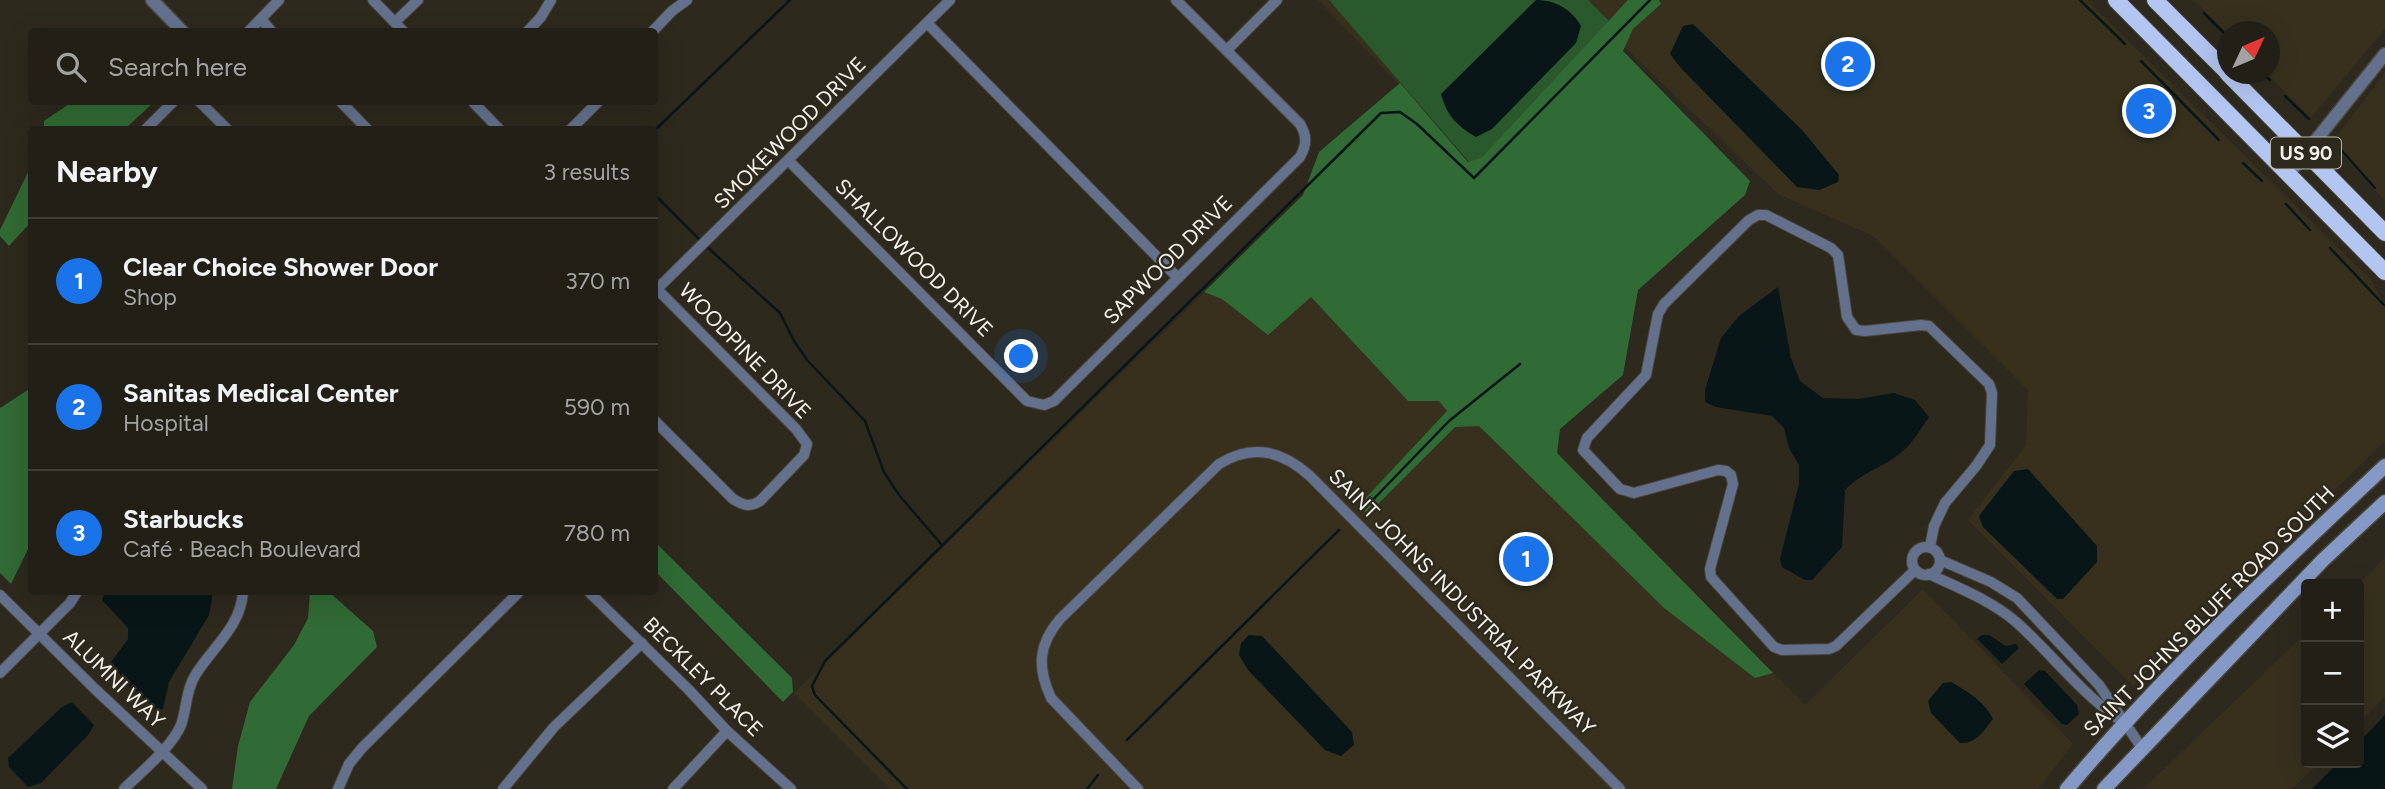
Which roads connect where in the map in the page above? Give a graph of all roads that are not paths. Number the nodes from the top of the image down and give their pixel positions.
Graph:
1 (152, 0) edge
2 (279, 0) edge
3 (373, 0) edge
4 (418, 0) edge
5 (551, 0) edge
6 (687, 0) edge
7 (950, 0) edge
8 (1176, 0) edge
9 (1277, 0) edge
10 (2116, 0) edge
11 (2155, 0) edge
12 (261, 19) junction
13 (395, 22) junction
14 (927, 23) junction
15 (179, 28) edge
16 (252, 28) edge
17 (269, 28) edge
18 (400, 28) edge
19 (530, 28) edge
20 (657, 28) edge
21 (1227, 50) junction
22 (2385, 54) edge
23 (2217, 62) edge
24 (2239, 84) edge
25 (170, 105) edge
26 (203, 105) edge
27 (344, 105) edge
28 (475, 105) edge
29 (595, 105) edge
30 (149, 126) edge
31 (224, 126) edge
32 (364, 126) edge
33 (496, 126) edge
34 (574, 126) edge
35 (2305, 153) junction
36 (789, 161) junction
37 (2288, 174) junction
38 (2385, 233) edge
39 (2385, 272) edge
40 (1177, 277) junction
41 (658, 286) edge
42 (658, 292) edge
43 (1044, 405) joint
44 (658, 424) edge
45 (2385, 466) edge
46 (2385, 502) edge
47 (1930, 547) junction
48 (1940, 560) junction
49 (1915, 570) junction
50 (1929, 574) junction
51 (0, 595) edge
52 (75, 595) edge
53 (243, 595) edge
54 (516, 595) edge
55 (592, 595) edge
56 (39, 634) junction
57 (642, 643) junction
58 (0, 674) edge
59 (2123, 723) junction
60 (727, 731) junction
61 (2142, 748) junction
62 (162, 751) junction
63 (124, 789) edge
64 (202, 789) edge
65 (338, 789) edge
66 (503, 789) edge
67 (673, 789) edge
68 (791, 789) edge
69 (1138, 789) edge
70 (1620, 789) edge
71 (2067, 789) edge
72 (2104, 789) edge

1 - 15 street
2 - 12 street
3 - 13 street
4 - 13 street
5 - 19 street
6 - 20 street
7 - 14 street, SMOKEWOOD DRIVE
8 - 21 street
9 - 21 street
10 - 37 highway, US 90
11 - 23 highway, US 90
12 - 16 street
12 - 17 street
13 - 18 street
14 - 36 street, SMOKEWOOD DRIVE
14 - 40 street
21 - 40 street, SAPWOOD DRIVE
22 - 35 street
24 - 35 highway, US 90
25 - 30 street
26 - 31 street
27 - 32 street
28 - 33 street
29 - 34 street
35 - 37 street
35 - 38 highway, US 90
36 - 41 street, SMOKEWOOD DRIVE
36 - 43 street, SHALLOWOOD DRIVE
37 - 39 highway, US 90
40 - 43 street, SAPWOOD DRIVE
42 - 44 street, WOODPINE DRIVE
45 - 59 main road, SAINT JOHNS BLUFF ROAD SOUTH
46 - 61 main road
47 - 48 street
47 - 49 street
47 - 49 street
48 - 50 street
48 - 59 street
49 - 50 street
50 - 59 street
51 - 56 street, ALUMNI WAY
52 - 56 street
53 - 62 street
54 - 65 street
55 - 57 street, BECKLEY PLACE
56 - 58 street
56 - 62 street, ALUMNI WAY
57 - 60 street, BECKLEY PLACE
57 - 66 street
59 - 61 street
59 - 71 main road, SAINT JOHNS BLUFF ROAD SOUTH
60 - 67 street
60 - 68 street, BECKLEY PLACE
61 - 72 main road
62 - 63 street
62 - 64 street, ALUMNI WAY
69 - 70 street, SAINT JOHNS INDUSTRIAL PARKWAY

